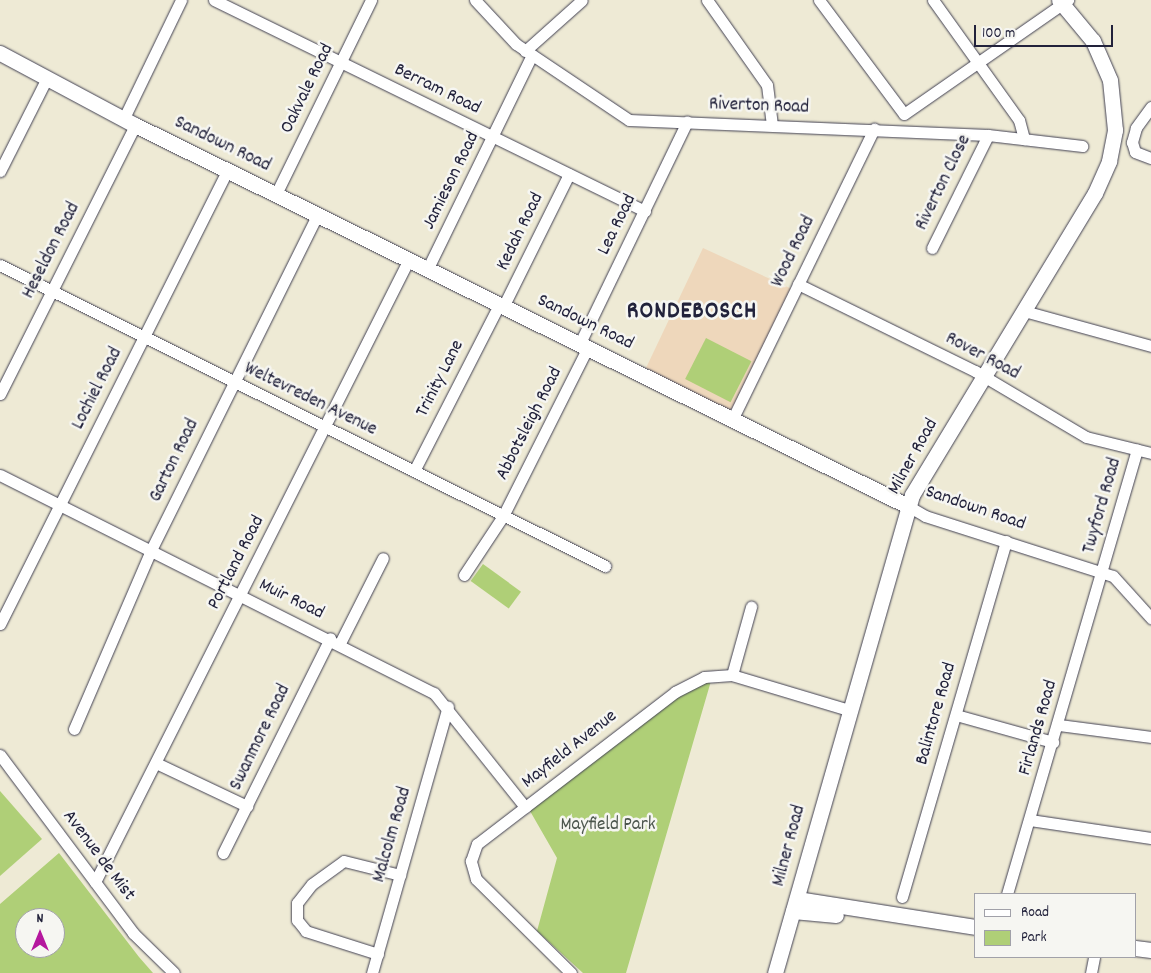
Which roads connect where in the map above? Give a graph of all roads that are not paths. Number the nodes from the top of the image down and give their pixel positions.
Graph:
1 (181, 0) edge
2 (214, 0) edge
3 (371, 0) edge
4 (475, 0) edge
5 (582, 0) edge
6 (708, 0) edge
7 (819, 0) edge
8 (933, 0) edge
9 (1063, 1) edge
10 (0, 53) edge
11 (529, 53) junction
12 (341, 62) junction
13 (978, 63) junction
14 (47, 78) junction
15 (1151, 107) edge
16 (904, 114) junction
17 (130, 122) junction
18 (687, 122) junction
19 (772, 125) junction
20 (874, 129) junction
21 (902, 130) junction
22 (988, 135) junction
23 (493, 136) junction
24 (1024, 139) junction
25 (1082, 146) dead end
26 (4, 154) edge
27 (1151, 158) edge
28 (228, 169) junction
29 (0, 171) edge
30 (569, 174) junction
31 (276, 194) junction
32 (645, 211) junction
33 (318, 214) junction
34 (932, 248) dead end
35 (409, 259) junction
36 (0, 265) edge
37 (428, 268) junction
38 (798, 284) junction
39 (51, 290) junction
40 (502, 304) junction
41 (1024, 311) junction
42 (144, 337) junction
43 (584, 345) junction
44 (1151, 346) edge
45 (984, 377) junction
46 (234, 382) junction
47 (0, 394) edge
48 (733, 418) junction
49 (324, 427) junction
50 (1137, 450) junction
51 (1151, 453) edge
52 (414, 471) junction
53 (0, 475) edge
54 (60, 504) junction
55 (908, 506) junction
56 (502, 516) junction
57 (1006, 541) junction
58 (151, 550) junction
59 (383, 558) dead end
60 (605, 566) dead end
61 (1102, 571) junction
62 (464, 575) dead end
63 (240, 595) junction
64 (751, 607) dead end
65 (1151, 618) edge
66 (0, 624) edge
67 (335, 641) junction
68 (732, 675) junction
69 (448, 707) junction
70 (849, 710) junction
71 (956, 715) junction
72 (1059, 725) junction
73 (74, 729) dead end
74 (1151, 737) edge
75 (1053, 742) junction
76 (0, 755) edge
77 (156, 764) junction
78 (247, 806) junction
79 (525, 807) junction
80 (1030, 820) junction
81 (1151, 838) edge
82 (223, 853) dead end
83 (400, 875) junction
84 (95, 882) junction
85 (1007, 893) edge
86 (902, 897) dead end
87 (795, 905) junction
88 (974, 927) edge
89 (1136, 948) edge
90 (1151, 950) edge
91 (378, 954) junction
92 (1094, 958) edge
93 (174, 973) edge
94 (372, 973) edge
95 (571, 973) edge
96 (775, 973) edge
97 (1091, 973) edge

1 - 17 street, Heseldon Road
2 - 12 street, Berram Road
3 - 12 street, Oakvale Road
4 - 11 street, Riverton Road
5 - 11 street, Jamieson Road
6 - 19 street
7 - 16 street
8 - 13 street
9 - 13 street
9 - 41 street, Milner Road
10 - 14 street, Sandown Road
11 - 18 street, Riverton Road
11 - 23 street, Jamieson Road
12 - 23 street, Berram Road
12 - 31 street, Oakvale Road
13 - 16 street
13 - 24 street
14 - 17 street, Sandown Road
14 - 26 street
15 - 27 street
16 - 21 street
17 - 28 street, Sandown Road
17 - 39 street, Heseldon Road
18 - 19 street, Riverton Road
18 - 32 street, Lea Road
19 - 20 street, Riverton Road
20 - 21 street, Riverton Road
20 - 38 street, Wood Road
21 - 22 street, Riverton Road
22 - 24 street, Riverton Road
22 - 34 street, Riverton Close
23 - 30 street, Berram Road
23 - 37 street, Jamieson Road
24 - 25 street, Riverton Road
26 - 29 street
28 - 31 street, Sandown Road
28 - 42 street, Lochiel Road
30 - 32 street, Berram Road
30 - 40 street, Kedah Road
31 - 33 street, Sandown Road
32 - 43 street, Lea Road
33 - 35 street, Sandown Road
33 - 46 street, Garton Road
35 - 37 street, Sandown Road
35 - 49 street, Portland Road
36 - 39 street, Weltevreden Avenue
37 - 40 street, Sandown Road
38 - 45 street, Rover Road
38 - 48 street, Wood Road
39 - 42 street, Weltevreden Avenue
39 - 47 street, Heseldon Road
40 - 43 street, Sandown Road
40 - 52 street, Trinity Lane
41 - 44 street
41 - 45 street, Milner Road
42 - 46 street, Weltevreden Avenue
42 - 54 street, Lochiel Road
43 - 48 street, Sandown Road
43 - 56 street, Abbotsleigh Road
45 - 50 street, Rover Road
45 - 55 street, Milner Road
46 - 49 street, Weltevreden Avenue
46 - 58 street, Garton Road
48 - 55 street, Sandown Road
49 - 52 street, Weltevreden Avenue
49 - 63 street, Portland Road
50 - 51 street, Rover Road
50 - 61 street, Twyford Road
52 - 56 street, Weltevreden Avenue
53 - 54 street, Muir Road
54 - 58 street, Muir Road
54 - 66 street, Lochiel Road
55 - 57 street, Sandown Road
55 - 70 street, Milner Road
56 - 60 street, Weltevreden Avenue
56 - 62 street, Abbotsleigh Road
57 - 61 street, Sandown Road
57 - 71 street, Balintore Road
58 - 63 street, Muir Road
58 - 73 street, Garton Road
59 - 67 street, Swanmore Road
61 - 65 street, Sandown Road
61 - 72 street, Firlands Road
63 - 67 street, Muir Road
63 - 77 street, Portland Road
64 - 68 street
67 - 69 street, Muir Road
67 - 78 street, Swanmore Road
68 - 70 street, Mayfield Avenue
68 - 79 street, Mayfield Avenue
69 - 79 street, Muir Road
69 - 83 street, Malcolm Road
70 - 87 street, Milner Road
71 - 75 street
71 - 86 street, Balintore Road
72 - 74 street
72 - 75 street, Firlands Road
75 - 80 street, Firlands Road
76 - 84 street, Avenue de Mist
77 - 78 street
77 - 84 street, Portland Road
78 - 82 street, Swanmore Road
79 - 95 street, Mayfield Avenue
80 - 81 street
80 - 85 street, Firlands Road
83 - 91 street, Malcolm Road
83 - 91 street
84 - 93 street, Avenue de Mist
87 - 88 street
87 - 96 street, Milner Road
89 - 90 street
91 - 94 street, Malcolm Road
92 - 97 street

